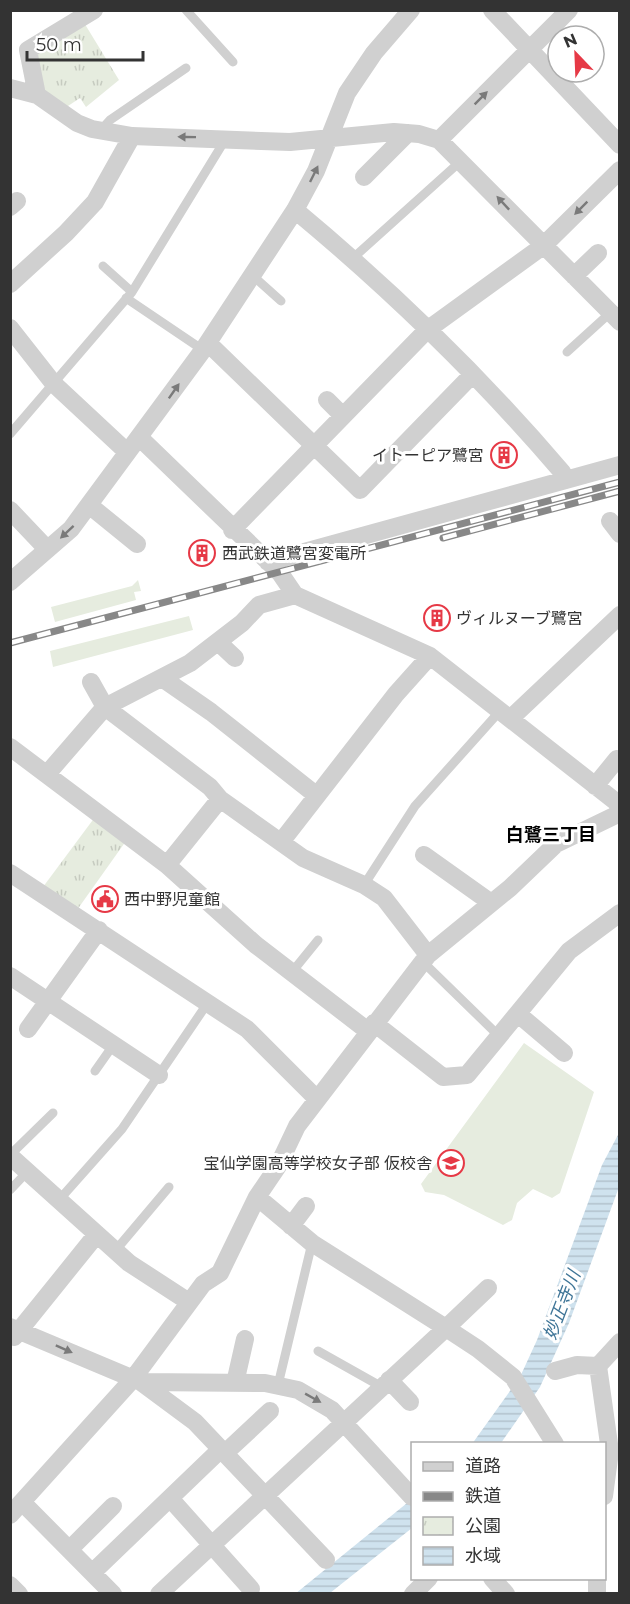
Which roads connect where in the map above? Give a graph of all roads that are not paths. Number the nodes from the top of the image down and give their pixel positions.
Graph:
1 (94, 10) edge
2 (186, 10) edge
3 (492, 10) edge
4 (569, 10) edge
5 (402, 14) edge
6 (61, 18) edge
7 (530, 50) junction
8 (233, 62) dead end
9 (186, 68) dead end
10 (10, 88) edge
11 (37, 95) junction
12 (101, 130) junction
13 (408, 133) junction
14 (132, 136) junction
15 (328, 136) junction
16 (226, 138) junction
17 (440, 140) junction
18 (620, 145) edge
19 (462, 160) junction
20 (620, 170) edge
21 (364, 177) dead end
22 (295, 210) junction
23 (543, 246) junction
24 (598, 253) dead end
25 (353, 258) junction
26 (103, 266) dead end
27 (252, 275) junction
28 (574, 276) junction
29 (10, 284) edge
30 (129, 295) junction
31 (281, 301) dead end
32 (615, 317) edge
33 (10, 328) edge
34 (427, 330) junction
35 (205, 346) junction
36 (567, 352) dead end
37 (472, 375) junction
38 (54, 384) junction
39 (327, 400) dead end
40 (343, 416) junction
41 (10, 435) edge
42 (140, 438) junction
43 (314, 446) junction
44 (127, 452) junction
45 (620, 465) edge
46 (565, 480) junction
47 (89, 505) junction
48 (10, 510) edge
49 (232, 530) junction
50 (137, 544) dead end
51 (47, 549) junction
52 (268, 562) junction
53 (10, 582) edge
54 (295, 595) junction
55 (620, 615) edge
56 (218, 642) junction
57 (430, 656) junction
58 (235, 658) dead end
59 (162, 678) junction
60 (91, 682) dead end
61 (105, 707) junction
62 (506, 714) junction
63 (10, 747) edge
64 (617, 759) dead end
65 (47, 774) junction
66 (596, 786) junction
67 (316, 795) junction
68 (220, 799) junction
69 (620, 805) edge
70 (620, 810) edge
71 (281, 842) junction
72 (424, 855) dead end
73 (167, 865) junction
74 (10, 873) edge
75 (364, 885) junction
76 (490, 902) junction
77 (620, 913) edge
78 (99, 930) junction
79 (318, 940) dead end
80 (425, 958) junction
81 (292, 972) junction
82 (10, 976) edge
83 (47, 1001) junction
84 (207, 1004) junction
85 (518, 1014) junction
86 (371, 1027) junction
87 (28, 1029) dead end
88 (500, 1037) junction
89 (114, 1044) junction
90 (564, 1053) dead end
91 (95, 1071) dead end
92 (159, 1075) junction
93 (316, 1098) junction
94 (53, 1113) dead end
95 (10, 1155) edge
96 (28, 1171) junction
97 (169, 1187) dead end
98 (10, 1190) edge
99 (257, 1197) junction
100 (59, 1200) junction
101 (306, 1206) dead end
102 (291, 1226) junction
103 (97, 1234) junction
104 (312, 1243) junction
105 (115, 1251) junction
106 (488, 1288) dead end
107 (189, 1302) junction
108 (446, 1328) junction
109 (14, 1332) edge
110 (245, 1339) dead end
111 (620, 1342) edge
112 (318, 1351) dead end
113 (598, 1366) junction
114 (555, 1371) dead end
115 (137, 1381) junction
116 (235, 1383) junction
117 (386, 1383) junction
118 (278, 1385) junction
119 (410, 1402) dead end
120 (270, 1411) dead end
121 (344, 1422) junction
122 (554, 1442) edge
123 (611, 1449) edge
124 (223, 1451) junction
125 (606, 1483) edge
126 (265, 1496) junction
127 (411, 1496) edge
128 (176, 1505) dead end
129 (113, 1506) dead end
130 (16, 1509) edge
131 (212, 1545) junction
132 (70, 1548) junction
133 (326, 1560) dead end
134 (93, 1572) junction
135 (427, 1580) edge
136 (494, 1580) edge
137 (10, 1585) edge
138 (251, 1588) dead end
139 (19, 1593) edge
140 (113, 1593) edge
141 (159, 1593) edge
142 (413, 1593) edge
143 (506, 1593) edge

1 - 6 street
2 - 8 lane
3 - 7 street
4 - 7 street
5 - 15 street
6 - 11 street
17 -> 7 street
7 - 18 street
9 - 12 lane
10 - 11 street
11 - 12 street
12 - 14 street
13 - 15 street
13 - 17 street
13 - 21 street
16 -> 14 street
14 - 29 street
15 - 16 street
22 -> 15 street
16 - 30 lane
17 - 19 street
23 -> 19 street
19 - 25 lane
20 -> 23 street
22 - 25 street
22 - 27 street
23 - 28 street
23 - 34 street
24 - 28 street
25 - 34 street
26 - 30 lane
27 - 31 lane
27 - 35 street
28 - 32 street
30 - 35 lane
30 - 38 lane
32 - 36 lane
33 - 38 street
34 - 37 street
34 - 40 street
42 -> 35 street
35 - 43 street
37 - 43 street
37 - 46 street
38 - 41 lane
38 - 44 street
39 - 40 street
40 - 43 street
42 - 44 street
42 - 49 street
43 - 49 street
44 - 47 street
45 - 46 street
46 - 52 street
47 - 50 street
47 -> 51 street
48 - 51 street
49 - 52 street
51 - 53 street
52 - 54 street
54 - 56 street
54 - 57 street
55 - 62 street
56 - 58 street
56 - 59 street
57 - 62 street
57 - 67 street
59 - 61 street
59 - 67 street
60 - 61 street
61 - 65 street
61 - 68 street
62 - 66 street
62 - 75 lane
63 - 65 street
64 - 66 street
65 - 73 street
66 - 69 street
67 - 71 street
68 - 71 street
68 - 73 street
70 - 76 street
71 - 75 street
72 - 76 street
73 - 81 street
74 - 78 street
75 - 80 street
76 - 80 street
77 - 85 street
78 - 83 street
78 - 84 street
79 - 81 lane
80 - 86 street
80 - 88 lane
81 - 86 street
82 - 83 street
83 - 87 street
83 - 89 street
84 - 92 lane
84 - 93 street
85 - 88 street
85 - 90 street
86 - 88 street
86 - 93 street
89 - 91 lane
89 - 92 street
92 - 100 lane
93 - 99 street
94 - 95 lane
95 - 96 street
96 - 98 lane
96 - 100 street
97 - 105 lane
99 - 102 street
99 - 107 street
100 - 103 street
101 - 102 street
102 - 104 street
103 - 105 street
103 - 109 street
104 - 108 street
104 - 118 lane
105 - 107 street
106 - 108 street
107 - 115 street
108 - 117 street
108 - 122 street
109 -> 115 street
110 - 116 street
111 - 113 street
112 - 117 lane
113 - 114 street
113 - 123 street
115 - 116 street
115 - 124 street
115 - 130 street
116 - 118 street
117 - 119 street
117 - 121 street
118 -> 121 street
120 - 124 street
121 - 126 street
121 - 127 street
123 - 125 street
124 - 126 street
124 - 134 street
126 - 131 street
126 - 133 street
128 - 131 street
129 - 132 street
130 - 132 street
131 - 138 street
131 - 141 street
132 - 134 street
134 - 140 street
135 - 142 street
136 - 143 street
137 - 139 street

